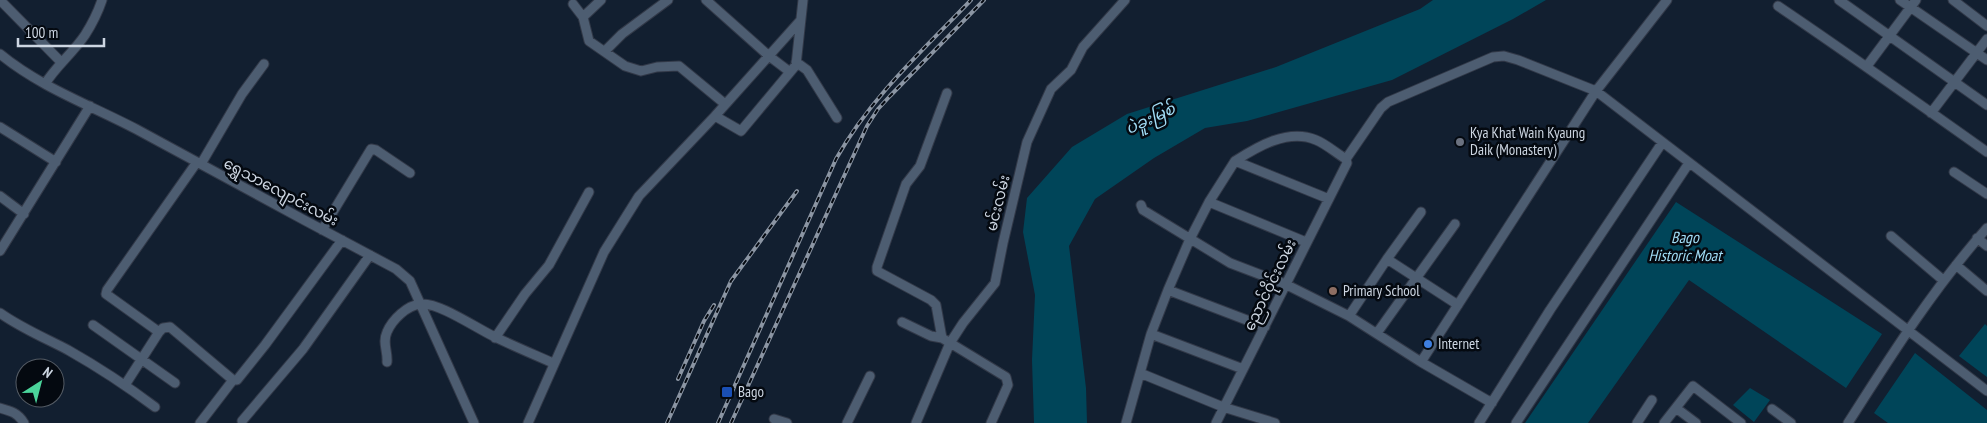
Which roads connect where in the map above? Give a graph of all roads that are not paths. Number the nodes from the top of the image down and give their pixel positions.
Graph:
1 (0, 0) edge
2 (102, 0) edge
3 (601, 0) edge
4 (668, 0) edge
5 (706, 0) edge
6 (803, 0) edge
7 (1125, 0) edge
8 (1667, 0) edge
9 (1839, 0) edge
10 (1900, 0) edge
11 (1953, 0) edge
12 (573, 4) dead end
13 (1914, 4) edge
14 (1778, 6) dead end
15 (583, 17) junction
16 (800, 20) junction
17 (1987, 26) edge
18 (1890, 36) junction
19 (1987, 39) edge
20 (605, 51) junction
21 (0, 54) edge
22 (1978, 54) junction
23 (769, 56) junction
24 (1987, 60) edge
25 (61, 62) junction
26 (796, 62) junction
27 (264, 64) dead end
28 (1867, 66) junction
29 (790, 72) junction
30 (1955, 82) junction
31 (45, 84) junction
32 (1596, 91) junction
33 (947, 93) dead end
34 (725, 104) junction
35 (1987, 105) edge
36 (90, 106) junction
37 (1931, 113) junction
38 (715, 116) junction
39 (837, 118) dead end
40 (0, 127) edge
41 (1662, 142) junction
42 (1987, 152) edge
43 (1235, 160) junction
44 (1346, 160) junction
45 (56, 162) junction
46 (199, 163) junction
47 (1689, 163) junction
48 (1954, 172) dead end
49 (410, 173) dead end
50 (589, 192) dead end
51 (1987, 194) edge
52 (0, 196) edge
53 (1329, 199) junction
54 (1209, 202) junction
55 (1141, 205) dead end
56 (1421, 212) dead end
57 (24, 214) junction
58 (1455, 224) dead end
59 (1987, 228) edge
60 (322, 230) junction
61 (1891, 236) dead end
62 (1977, 238) junction
63 (1190, 239) junction
64 (342, 240) junction
65 (1306, 242) junction
66 (1987, 246) edge
67 (0, 252) edge
68 (370, 255) junction
69 (1387, 259) junction
70 (1956, 265) junction
71 (1418, 277) junction
72 (1943, 280) junction
73 (1285, 284) junction
74 (1168, 290) junction
75 (1987, 291) edge
76 (419, 304) junction
77 (1458, 305) junction
78 (0, 313) edge
79 (1349, 316) junction
80 (902, 322) dead end
81 (93, 324) dead end
82 (1265, 327) junction
83 (1907, 329) junction
84 (159, 332) junction
85 (1377, 333) junction
86 (1151, 334) junction
87 (495, 338) junction
88 (946, 341) junction
89 (142, 359) junction
90 (387, 362) dead end
91 (1421, 362) junction
92 (554, 363) junction
93 (1243, 369) junction
94 (1140, 373) junction
95 (870, 376) dead end
96 (233, 380) junction
97 (175, 383) dead end
98 (125, 385) junction
99 (1987, 391) edge
100 (1652, 400) dead end
101 (1492, 403) junction
102 (155, 407) dead end
103 (1223, 407) junction
104 (0, 408) edge
105 (1676, 408) junction
106 (1772, 408) dead end
107 (774, 419) dead end
108 (242, 421) dead end
109 (1129, 422) edge
110 (24, 423) edge
111 (200, 423) edge
112 (474, 423) edge
113 (528, 423) edge
114 (787, 423) edge
115 (847, 423) edge
116 (916, 423) edge
117 (991, 423) edge
118 (1216, 423) edge
119 (1275, 423) edge
120 (1479, 423) edge
121 (1516, 423) edge
122 (1637, 423) edge
123 (1664, 423) edge
124 (1696, 423) edge
125 (1741, 423) edge
126 (1792, 423) edge
127 (1848, 423) edge

1 - 25 street
2 - 25 street
3 - 15 street
4 - 20 street
5 - 23 street
6 - 16 street
7 - 88 street, မင်းလမ်း
8 - 32 street
9 - 18 street
10 - 13 street
11 - 17 street
12 - 15 street
13 - 18 street
13 - 22 street
14 - 28 street
15 - 20 street
16 - 23 street
16 - 26 street
18 - 28 street
18 - 30 street
19 - 22 street
20 - 34 street
21 - 31 street, ရွှေသာလျောင်းလမ်း
22 - 24 street
22 - 30 street
23 - 29 street
23 - 34 street
25 - 31 street
26 - 29 street
26 - 39 street
27 - 46 street
28 - 37 street
29 - 38 street
30 - 35 street
30 - 37 street
31 - 36 street, ရွှေသာလျောင်းလမ်း
32 - 41 street, ညောင်ဝိုင်းလမ်း
32 - 44 street, ညောင်ဝိုင်းလမ်း
32 - 77 street
33 - 88 street
34 - 38 street
36 - 45 street
36 - 46 street, ရွှေသာလျောင်းလမ်း
37 - 42 street
38 - 92 street
40 - 45 street
41 - 47 street, ညောင်ဝိုင်းလမ်း
41 - 101 street
43 - 44 street
43 - 53 street
43 - 54 street
44 - 53 street, ညောင်ဝိုင်းလမ်း
45 - 57 street
46 - 60 street, ရွှေသာလျောင်းလမ်း
46 - 84 street
47 - 83 street, ညောင်ဝိုင်းလမ်း
47 - 121 street
48 - 51 street
49 - 60 street
50 - 87 street
52 - 57 street
53 - 65 street, ညောင်ဝိုင်းလမ်း
54 - 63 street
54 - 65 street
55 - 63 street
56 - 69 street
57 - 67 street
58 - 71 street
59 - 62 street
60 - 64 street, ရွှေသာလျောင်းလမ်း
61 - 72 street
62 - 66 street
62 - 70 street
63 - 73 street
63 - 74 street
64 - 68 street, ရွှေသာလျောင်းလမ်း
64 - 96 street
65 - 73 street, ညောင်ဝိုင်းလမ်း
68 - 76 street, ရွှေသာလျောင်းလမ်း
68 - 108 street
69 - 71 street
69 - 79 street
70 - 72 street
70 - 75 street
71 - 77 street
71 - 85 street
72 - 83 street
73 - 79 street
73 - 82 street, ညောင်ဝိုင်းလမ်း
74 - 82 street
74 - 86 street
76 - 87 street
76 - 90 street
76 - 112 street, ရွှေသာလျောင်းလမ်း
77 - 91 street
78 - 98 street
79 - 85 street
80 - 88 street
81 - 89 street
82 - 93 street, ညောင်ဝိုင်းလမ်း
83 - 99 street, ညောင်ဝိုင်းလမ်း
83 - 127 street
84 - 89 street
84 - 96 street
85 - 91 street
86 - 93 street
86 - 94 street
87 - 92 street
88 - 116 street, မင်းလမ်း
88 - 117 street
89 - 97 street
89 - 98 street
91 - 101 street
92 - 113 street
93 - 103 street, ညောင်ဝိုင်းလမ်း
94 - 103 street
94 - 109 street
95 - 115 street
96 - 111 street
98 - 102 street
100 - 122 street
101 - 120 street
103 - 118 street, ညောင်ဝိုင်းလမ်း
103 - 119 street
104 - 110 street
105 - 123 street
105 - 124 street
105 - 125 street
106 - 126 street
107 - 114 street

